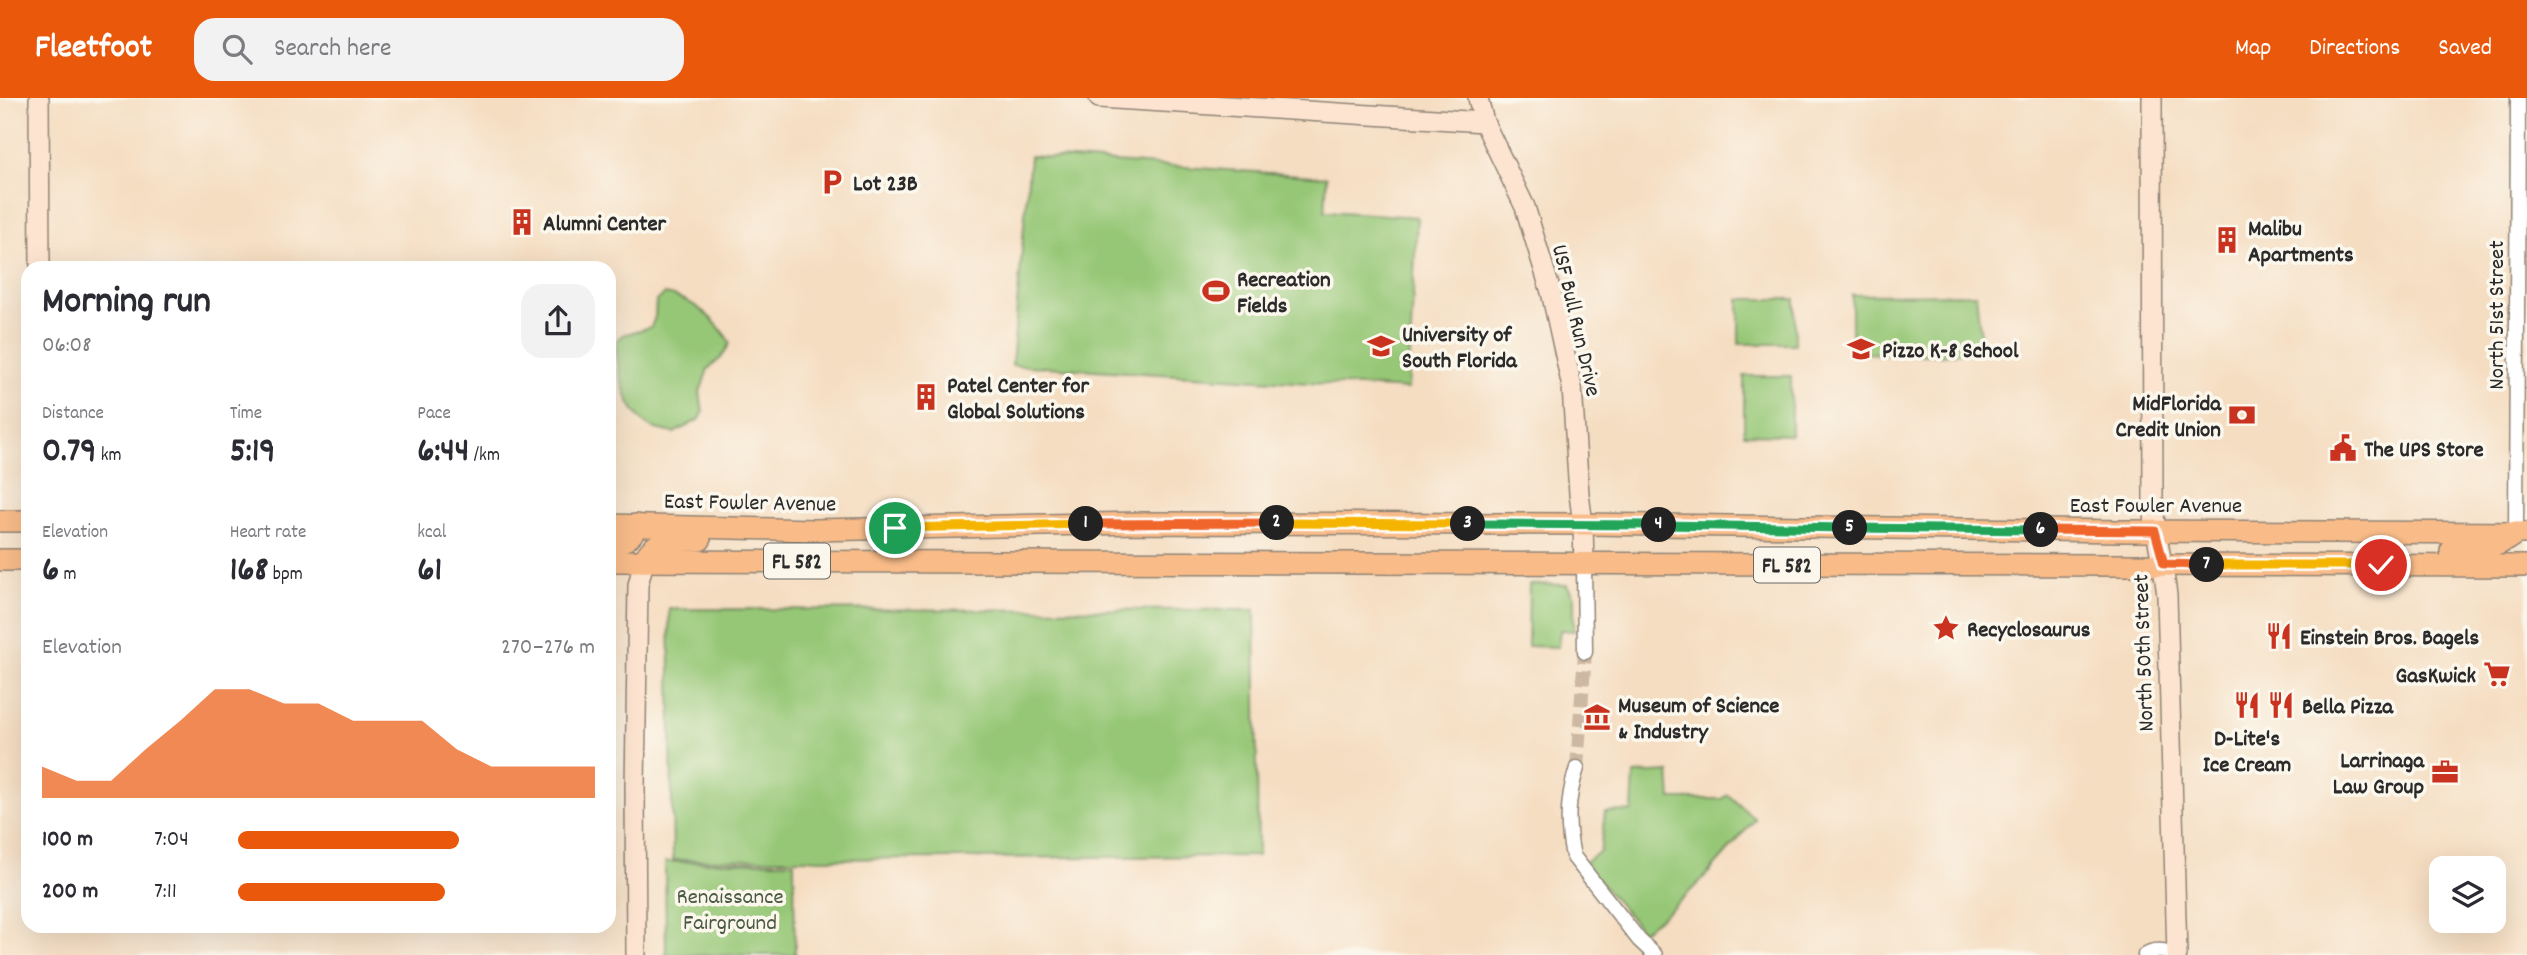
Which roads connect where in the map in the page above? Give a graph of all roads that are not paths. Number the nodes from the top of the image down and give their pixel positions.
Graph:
1 (39, 98) edge
2 (1099, 98) edge
3 (1478, 98) edge
4 (2152, 98) edge
5 (2518, 98) edge
6 (1484, 122) junction
7 (40, 261) edge
8 (0, 521) edge
9 (21, 521) edge
10 (1583, 524) junction
11 (616, 525) edge
12 (636, 526) junction
13 (814, 530) junction
14 (2155, 531) junction
15 (2522, 533) edge
16 (616, 542) edge
17 (0, 560) edge
18 (21, 560) edge
19 (616, 561) edge
20 (644, 561) junction
21 (1584, 564) junction
22 (2164, 564) junction
23 (2288, 565) junction
24 (2527, 566) edge
25 (1585, 652) tunnel mouth
26 (1577, 768) tunnel mouth
27 (636, 955) edge
28 (1655, 955) edge
29 (2145, 955) edge
30 (2177, 955) edge

1 - 7 street
2 - 6 street
3 - 6 street, USF Bull Run Drive
4 - 14 street, North 50th Street
5 - 15 street, North 51st Street
6 - 10 street, USF Bull Run Drive
8 - 9 main road
10 - 13 main road, East Fowler Avenue / FL 582
10 - 14 main road, East Fowler Avenue / FL 582
10 - 21 street, USF Bull Run Drive
11 - 12 main road, East Fowler Avenue / FL 582
12 - 13 main road, East Fowler Avenue / FL 582
12 - 16 main road
13 - 20 main road
14 - 15 main road, East Fowler Avenue / FL 582
14 - 22 street, North 50th Street
15 - 23 main road
17 - 18 main road
19 - 20 main road, FL 582
20 - 21 main road, FL 582
20 - 27 street
21 - 22 main road, FL 582
21 - 25 street
22 - 23 main road, FL 582
22 - 30 street, North 50th Street
23 - 24 main road, FL 582
26 - 28 street
29 - 30 street

